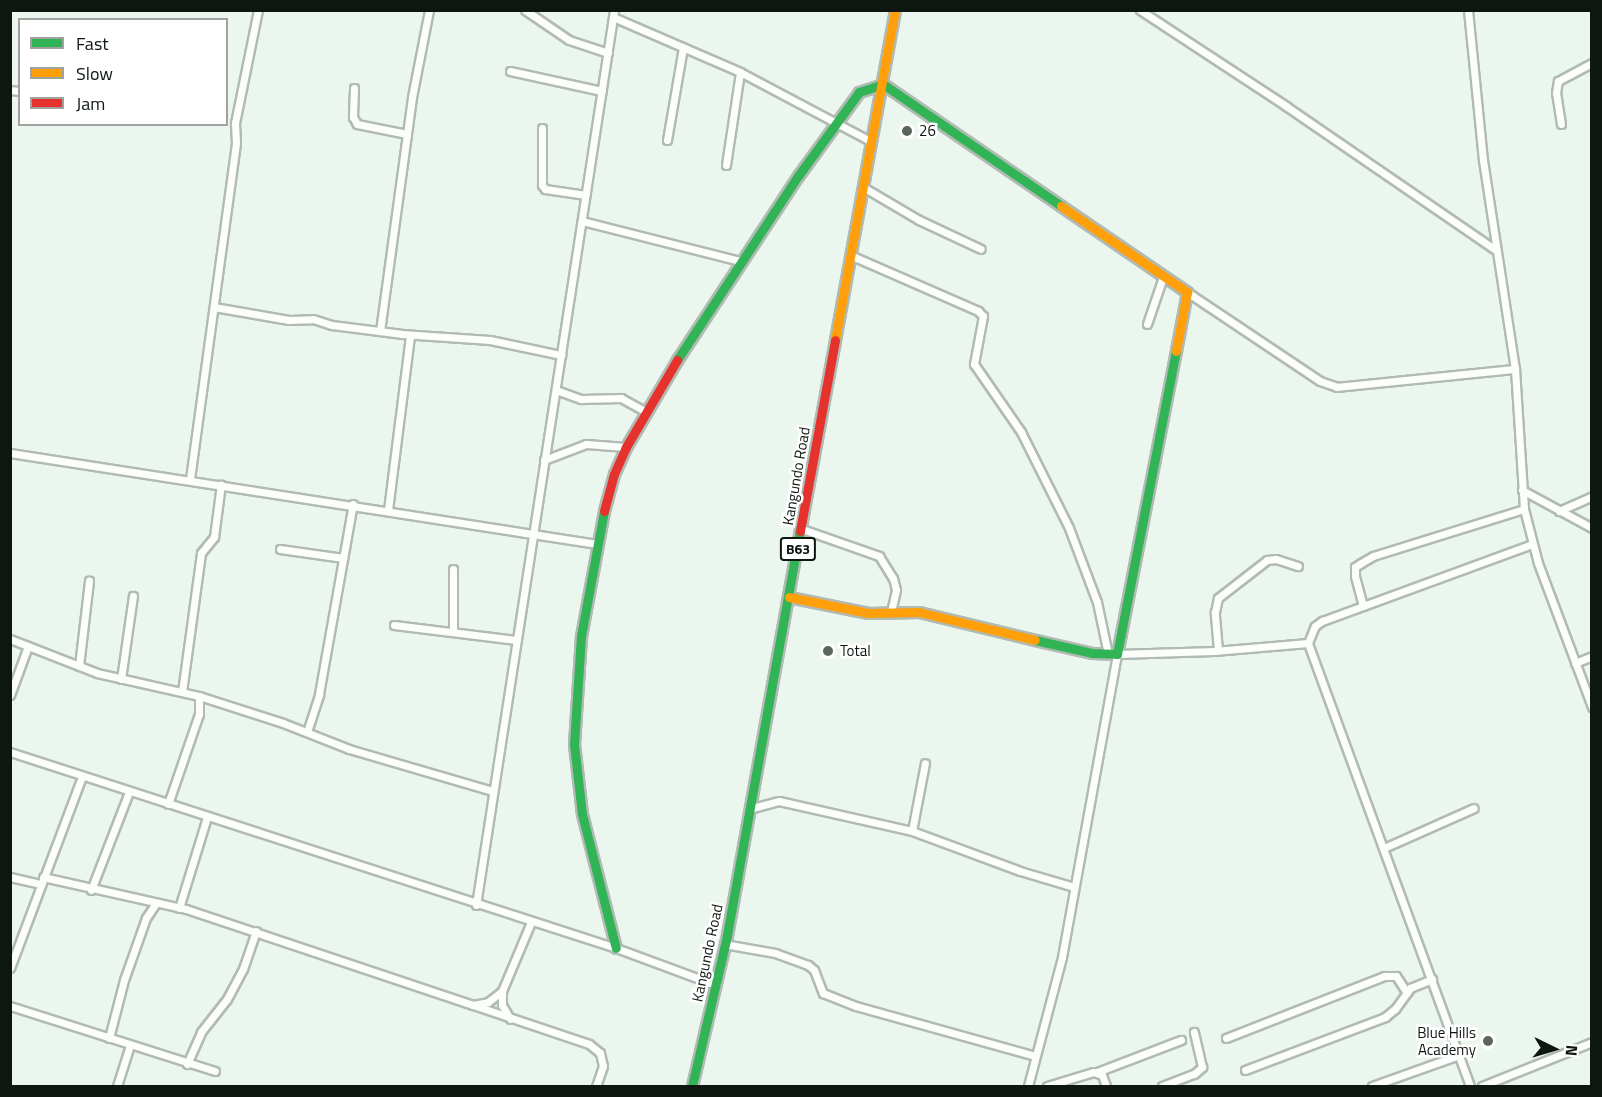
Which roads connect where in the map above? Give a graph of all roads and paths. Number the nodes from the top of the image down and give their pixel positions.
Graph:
1 (258, 10) edge
2 (429, 10) edge
3 (525, 10) edge
4 (896, 10) edge
5 (1140, 10) edge
6 (1468, 10) edge
7 (614, 14) edge
8 (683, 47) junction
9 (608, 53) junction
10 (1592, 63) edge
11 (510, 71) dead end
12 (740, 72) junction
13 (883, 84) junction
14 (354, 88) dead end
15 (602, 91) junction
16 (837, 122) junction
17 (228, 123) edge
18 (235, 123) junction
19 (1562, 124) dead end
20 (542, 128) dead end
21 (407, 134) junction
22 (667, 140) dead end
23 (872, 142) junction
24 (726, 165) dead end
25 (864, 187) junction
26 (586, 195) junction
27 (582, 221) junction
28 (981, 249) dead end
29 (1494, 249) junction
30 (850, 255) junction
31 (740, 261) junction
32 (1163, 277) junction
33 (1186, 292) junction
34 (214, 308) junction
35 (1147, 324) dead end
36 (380, 331) junction
37 (410, 335) junction
38 (561, 355) junction
39 (1515, 369) junction
40 (556, 390) junction
41 (646, 412) junction
42 (626, 447) junction
43 (10, 453) edge
44 (544, 460) junction
45 (190, 479) junction
46 (221, 484) junction
47 (1522, 490) junction
48 (1592, 496) edge
49 (353, 504) junction
50 (1524, 508) junction
51 (388, 510) junction
52 (1558, 511) junction
53 (1592, 528) edge
54 (802, 529) junction
55 (532, 534) junction
56 (597, 544) junction
57 (1532, 544) junction
58 (280, 549) dead end
59 (343, 558) junction
60 (1298, 566) dead end
61 (453, 569) dead end
62 (89, 581) dead end
63 (133, 596) dead end
64 (789, 597) junction
65 (1363, 606) junction
66 (891, 612) junction
67 (394, 625) dead end
68 (453, 632) junction
69 (10, 639) edge
70 (516, 640) junction
71 (1308, 643) junction
72 (28, 646) junction
73 (1218, 651) junction
74 (1112, 654) junction
75 (1592, 656) edge
76 (1575, 663) junction
77 (80, 666) junction
78 (121, 679) junction
79 (182, 692) junction
80 (10, 695) edge
81 (199, 696) junction
82 (1592, 707) edge
83 (308, 732) junction
84 (10, 752) edge
85 (925, 763) dead end
86 (82, 776) junction
87 (493, 791) junction
88 (129, 792) junction
89 (168, 804) junction
90 (1474, 808) dead end
91 (749, 809) junction
92 (207, 817) junction
93 (912, 831) junction
94 (1384, 848) junction
95 (10, 877) edge
96 (42, 880) junction
97 (1074, 887) junction
98 (91, 890) junction
99 (156, 903) junction
100 (476, 905) junction
101 (179, 908) junction
102 (531, 922) junction
103 (256, 931) junction
104 (724, 944) junction
105 (616, 948) junction
106 (10, 968) edge
107 (1432, 979) junction
108 (716, 986) junction
109 (502, 991) junction
110 (1407, 993) junction
111 (473, 1005) junction
112 (10, 1006) edge
113 (510, 1019) junction
114 (1194, 1032) dead end
115 (109, 1038) junction
116 (1226, 1038) dead end
117 (1181, 1040) dead end
118 (1592, 1042) edge
119 (130, 1045) junction
120 (1459, 1055) junction
121 (1035, 1056) junction
122 (187, 1064) junction
123 (1245, 1070) dead end
124 (215, 1071) dead end
125 (1097, 1072) junction
126 (1392, 1083) edge
127 (117, 1086) edge
128 (596, 1086) edge
129 (692, 1086) edge
130 (1028, 1086) edge
131 (1047, 1086) edge
132 (1106, 1086) edge
133 (1162, 1086) edge
134 (1372, 1086) edge
135 (1470, 1086) edge
136 (1482, 1086) edge

1 - 18 street
2 - 21 street
3 - 9 street
4 - 13 main road, Kangundo Road / B63
5 - 29 street
6 - 29 street
7 - 8 street
7 - 9 street
8 - 12 street
8 - 22 street
9 - 15 street
10 - 19 street
11 - 15 street
12 - 16 street
12 - 24 street
13 - 16 main road
13 - 23 main road, Kangundo Road / B63
13 - 32 main road
14 - 21 street
15 - 26 street
16 - 23 street
16 - 31 main road
17 - 18 street
18 - 34 street
20 - 26 street
21 - 36 street
23 - 25 main road, Kangundo Road / B63
25 - 28 street
25 - 30 main road, Kangundo Road / B63
26 - 27 street
27 - 31 street
27 - 38 street
29 - 39 street
30 - 54 main road, Kangundo Road / B63
30 - 74 street
31 - 41 main road
32 - 33 main road
32 - 35 street
33 - 39 street
33 - 74 main road
34 - 36 street
34 - 45 street
36 - 37 street
37 - 38 street
37 - 51 street
38 - 40 street
39 - 47 street
40 - 41 street
40 - 44 street
41 - 42 main road
42 - 44 street
42 - 56 main road
43 - 45 street
44 - 55 street
45 - 46 street
46 - 49 street
46 - 79 street
47 - 50 street
47 - 52 street
48 - 52 street
49 - 51 street
49 - 59 street
50 - 57 street
50 - 65 street
51 - 55 street
52 - 53 street
54 - 64 main road, Kangundo Road / B63
54 - 66 street
55 - 56 street
55 - 70 street
56 - 105 main road
57 - 65 street
57 - 76 street
58 - 59 street
59 - 83 street
60 - 73 street
61 - 68 street
62 - 77 street
63 - 78 street
64 - 66 main road
64 - 91 main road, Kangundo Road / B63
65 - 71 street
66 - 74 main road
67 - 68 street
68 - 70 street
69 - 72 street
70 - 87 street
71 - 73 street
71 - 94 street
72 - 77 street
72 - 80 street
73 - 74 street
74 - 97 street
75 - 76 street
76 - 82 street
77 - 78 street
78 - 79 street
79 - 81 street
81 - 83 street
81 - 89 street
83 - 87 street
84 - 86 street
85 - 93 street
86 - 88 street
86 - 96 street
87 - 100 street
88 - 89 street
88 - 98 street
89 - 92 street
90 - 94 street
91 - 93 street
91 - 104 main road, Kangundo Road / B63
92 - 100 street
92 - 101 street
93 - 97 street
94 - 107 street
95 - 96 street
96 - 98 street
96 - 106 street
97 - 121 street
98 - 99 street
99 - 101 street
99 - 115 street
100 - 102 street
101 - 103 street
102 - 105 street
102 - 109 street
103 - 111 street
103 - 122 street
104 - 108 main road, Kangundo Road / B63
104 - 121 street
105 - 108 street
107 - 110 street
107 - 120 street
108 - 129 main road, Kangundo Road / B63
109 - 111 street
109 - 113 street
110 - 116 street
110 - 123 street
111 - 113 street
112 - 115 street
113 - 128 street
114 - 133 street
115 - 119 street
117 - 125 street
118 - 136 street
119 - 122 street
119 - 127 street
120 - 126 street
120 - 135 street
121 - 130 street
122 - 124 street
125 - 131 street
125 - 132 street
126 - 134 street

